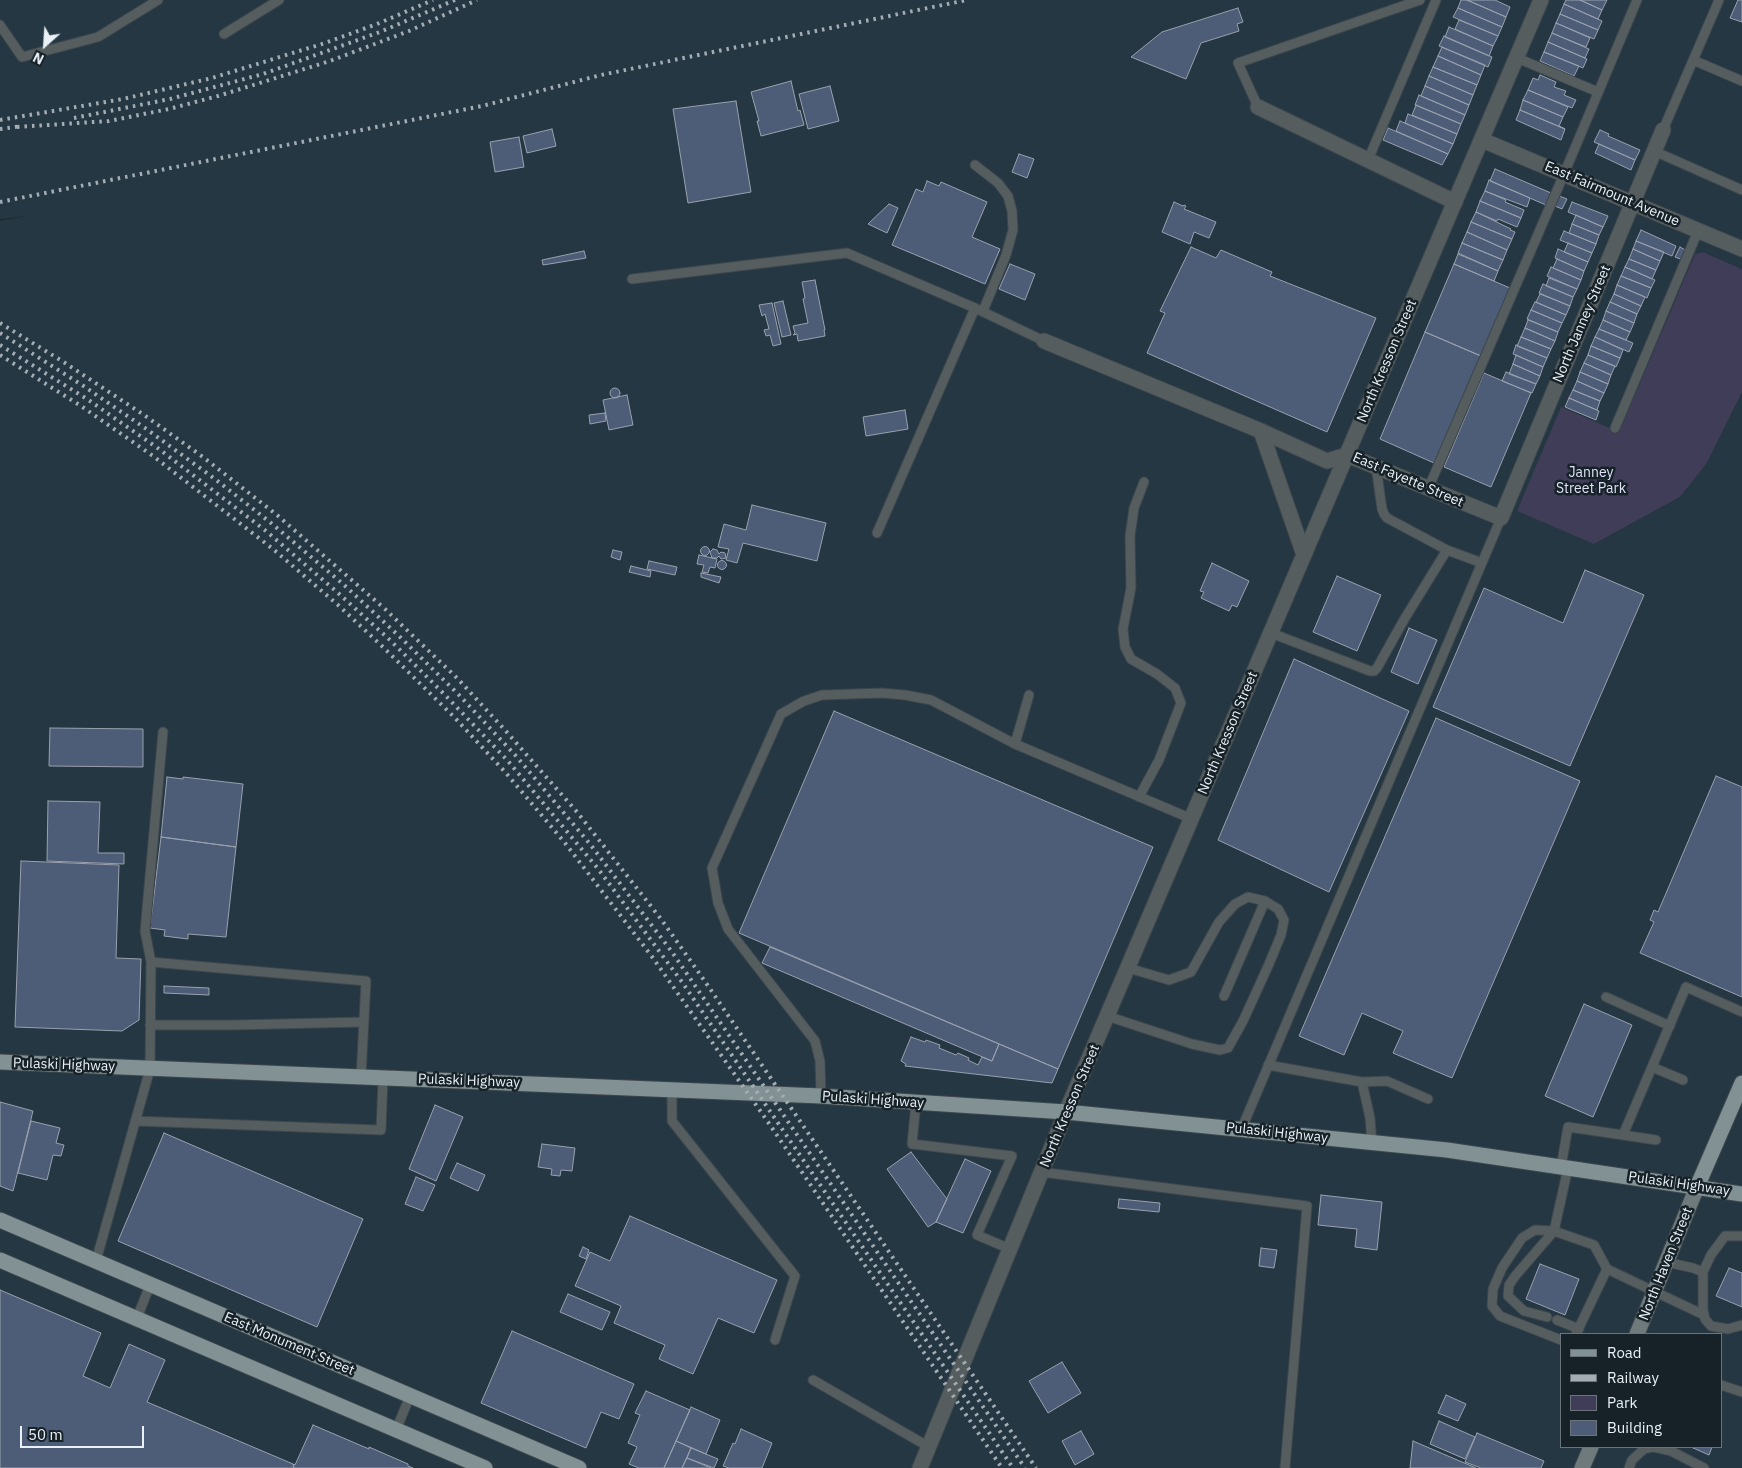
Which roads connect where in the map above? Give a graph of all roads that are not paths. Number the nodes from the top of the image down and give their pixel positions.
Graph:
1 (158, 0) edge
2 (279, 0) edge
3 (1420, 0) edge
4 (1436, 0) edge
5 (1541, 0) edge
6 (1637, 0) edge
7 (1719, 0) edge
8 (0, 25) edge
9 (224, 34) dead end
10 (1517, 58) junction
11 (1693, 60) junction
12 (1742, 81) edge
13 (1598, 92) junction
14 (1258, 107) joint
15 (1663, 130) joint
16 (1482, 140) junction
17 (1654, 152) junction
18 (1368, 160) junction
19 (975, 165) dead end
20 (1564, 174) junction
21 (1742, 190) edge
22 (1455, 202) junction
23 (1633, 202) junction
24 (1698, 231) junction
25 (1742, 249) edge
26 (632, 279) dead end
27 (979, 310) junction
28 (1044, 341) joint
29 (1615, 428) dead end
30 (1261, 431) junction
31 (1347, 455) junction
32 (1376, 467) junction
33 (1144, 482) dead end
34 (1428, 489) junction
35 (1501, 518) junction
36 (877, 533) dead end
37 (1447, 550) junction
38 (1304, 555) junction
39 (1482, 563) junction
40 (1271, 633) junction
41 (1029, 695) dead end
42 (163, 732) dead end
43 (1015, 744) junction
44 (1140, 796) junction
45 (1192, 819) junction
46 (1265, 901) junction
47 (151, 962) junction
48 (1128, 968) junction
49 (1224, 996) dead end
50 (1606, 997) dead end
51 (1742, 1012) edge
52 (1107, 1016) junction
53 (364, 1022) junction
54 (150, 1025) junction
55 (1670, 1026) junction
56 (0, 1062) edge
57 (1268, 1065) junction
58 (1652, 1067) junction
59 (150, 1069) junction
60 (360, 1077) junction
61 (383, 1078) junction
62 (1683, 1080) dead end
63 (1362, 1082) junction
64 (1742, 1083) edge
65 (672, 1090) junction
66 (821, 1096) junction
67 (1428, 1099) dead end
68 (916, 1102) junction
69 (1066, 1112) junction
70 (135, 1121) junction
71 (1241, 1130) junction
72 (1623, 1135) junction
73 (1656, 1140) dead end
74 (1372, 1142) junction
75 (1564, 1167) junction
76 (1041, 1172) junction
77 (1698, 1187) junction
78 (1742, 1194) edge
79 (0, 1220) edge
80 (1554, 1231) junction
81 (1742, 1236) edge
82 (1010, 1249) junction
83 (0, 1260) edge
84 (96, 1261) junction
85 (1666, 1262) junction
86 (1607, 1269) junction
87 (1703, 1272) junction
88 (150, 1285) junction
89 (1654, 1292) junction
90 (1704, 1315) junction
91 (1547, 1317) dead end
92 (136, 1318) junction
93 (1557, 1320) dead end
94 (1742, 1325) edge
95 (1577, 1331) edge
96 (1637, 1333) edge
97 (775, 1340) dead end
98 (1560, 1340) edge
99 (814, 1380) dead end
100 (1722, 1384) edge
101 (1742, 1392) edge
102 (410, 1396) junction
103 (396, 1430) junction
104 (929, 1447) junction
105 (1591, 1448) edge
106 (1644, 1448) edge
107 (1658, 1448) edge
108 (485, 1468) edge
109 (576, 1468) edge
110 (920, 1468) edge
111 (1285, 1468) edge
112 (1582, 1468) edge
113 (1629, 1468) edge
114 (1704, 1468) edge

1 - 8 lane
2 - 9 lane
3 - 14 lane
4 - 18 lane
5 - 10 street, North Kresson Street
6 - 13 lane
7 - 11 lane
10 - 13 lane
10 - 16 street, North Kresson Street
11 - 12 lane
11 - 15 lane
13 - 20 lane
14 - 18 street
15 - 17 street, North Janney Street
16 - 20 street, East Fairmount Avenue
16 - 22 street, North Kresson Street
17 - 21 lane
17 - 23 street, North Janney Street
18 - 22 street
19 - 27 lane
20 - 23 street, East Fairmount Avenue
20 - 34 lane
22 - 31 street, North Kresson Street
23 - 24 street, East Fairmount Avenue
23 - 35 street, North Janney Street
24 - 25 street, East Fairmount Avenue
24 - 29 lane
26 - 27 lane
27 - 28 lane
27 - 36 lane
28 - 30 street, East Fayette Street
30 - 31 street, East Fayette Street
30 - 38 street
31 - 32 street, East Fayette Street
31 - 38 street, North Kresson Street
32 - 34 street, East Fayette Street
32 - 37 lane
33 - 44 lane
34 - 35 street, East Fayette Street
35 - 39 lane
37 - 39 lane
37 - 40 lane
38 - 40 street, North Kresson Street
39 - 57 lane
40 - 45 street, North Kresson Street
41 - 43 lane
42 - 47 lane
43 - 44 lane
43 - 66 lane
44 - 45 lane
45 - 48 street, North Kresson Street
46 - 48 lane
46 - 49 lane
46 - 52 lane
47 - 53 lane
47 - 54 lane
48 - 52 street, North Kresson Street
50 - 55 lane
51 - 55 lane
52 - 69 street, North Kresson Street
53 - 54 lane
53 - 60 lane
54 - 59 lane
55 - 58 lane
56 - 59 main road, Pulaski Highway
57 - 63 lane
57 - 71 lane
58 - 62 lane
58 - 72 lane
59 - 60 main road, Pulaski Highway
59 - 70 lane
60 - 61 main road, Pulaski Highway
61 - 65 main road, Pulaski Highway
61 - 70 lane
63 - 67 lane
63 - 74 lane
64 - 77 main road, North Haven Street
65 - 66 main road, Pulaski Highway
65 - 97 lane
66 - 68 main road, Pulaski Highway
68 - 69 main road, Pulaski Highway
68 - 82 lane
69 - 71 main road, Pulaski Highway
69 - 76 street, North Kresson Street
70 - 84 lane
71 - 74 main road, Pulaski Highway
72 - 73 lane
72 - 75 lane
74 - 75 main road, Pulaski Highway
75 - 77 main road, Pulaski Highway
75 - 80 lane
76 - 82 street, North Kresson Street
76 - 111 lane
77 - 78 main road, Pulaski Highway
77 - 85 main road, North Haven Street
79 - 84 main road, East Monument Street
80 - 86 lane
80 - 91 lane
80 - 98 lane
81 - 87 lane
82 - 104 street, North Kresson Street
83 - 92 main road
84 - 88 main road, East Monument Street
85 - 87 lane
85 - 89 main road, North Haven Street
86 - 89 lane
86 - 95 lane
87 - 90 lane
88 - 92 lane
88 - 102 main road, East Monument Street
89 - 90 lane
89 - 96 main road, North Haven Street
90 - 94 lane
92 - 103 main road
93 - 95 lane
99 - 104 lane
100 - 101 lane
102 - 103 lane
102 - 109 main road, East Monument Street
103 - 108 main road
104 - 110 street, North Kresson Street
105 - 112 main road
106 - 113 lane
107 - 114 lane

